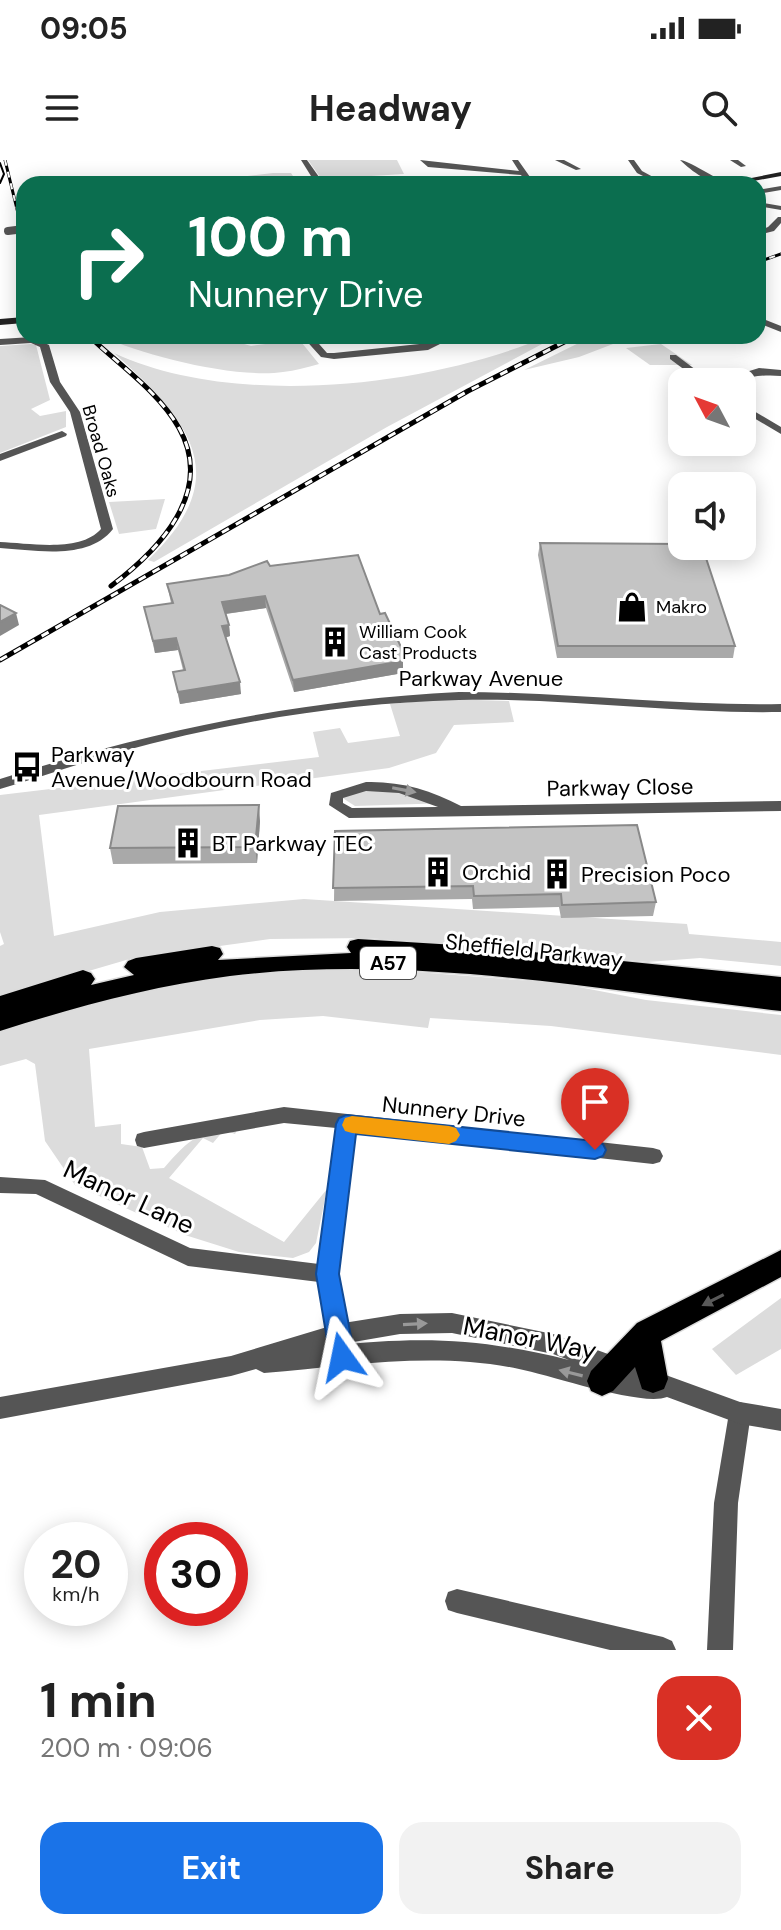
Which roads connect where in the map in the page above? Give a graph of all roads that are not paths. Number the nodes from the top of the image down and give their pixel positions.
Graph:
1 (423, 160) edge
2 (515, 160) edge
3 (558, 160) edge
4 (631, 160) edge
5 (733, 160) edge
6 (684, 161) edge
7 (674, 163) dead end
8 (484, 164) edge
9 (575, 166) dead end
10 (743, 166) dead end
11 (455, 173) edge
12 (523, 173) junction
13 (596, 173) dead end
14 (752, 173) dead end
15 (525, 176) edge
16 (598, 176) edge
17 (645, 176) edge
18 (710, 176) edge
19 (757, 176) edge
20 (43, 344) edge
21 (315, 344) edge
22 (435, 344) edge
23 (673, 357) dead end
24 (688, 368) edge
25 (756, 372) edge
26 (781, 373) edge
27 (756, 416) edge
28 (781, 431) edge
29 (62, 434) dead end
30 (0, 458) edge
31 (0, 545) edge
32 (781, 708) edge
33 (0, 784) edge
34 (781, 806) edge
35 (460, 812) junction
36 (781, 986) edge
37 (781, 1002) edge
38 (0, 1005) edge
39 (0, 1022) edge
40 (346, 1124) junction
41 (144, 1140) dead end
42 (653, 1156) dead end
43 (0, 1184) edge
44 (781, 1263) edge
45 (328, 1274) junction
46 (647, 1333) junction
47 (337, 1334) junction
48 (342, 1357) junction
49 (231, 1366) junction
50 (609, 1373) junction
51 (664, 1385) junction
52 (0, 1408) edge
53 (740, 1413) junction
54 (781, 1420) edge
55 (457, 1601) dead end
56 (663, 1650) edge
57 (720, 1650) edge

1 - 11 street
2 - 12 street
3 - 9 street
4 - 17 street
5 - 10 street
6 - 7 street
6 - 18 street
8 - 11 street
8 - 12 street
12 - 15 street
13 - 16 street
14 - 19 street
20 - 31 street, Broad Oaks
21 - 22 street
23 - 24 street
25 - 26 street
27 - 28 street
29 - 30 street
32 - 33 street, Parkway Avenue
34 - 35 street, Parkway Close
35 -> 35 street, Parkway Close
36 - 38 highway, Sheffield Parkway / A57
37 - 39 highway, Sheffield Parkway / A57
40 - 41 street, Nunnery Drive
40 - 42 street, Nunnery Drive
40 - 45 street
43 - 45 street, Manor Lane
44 -> 46 highway
45 - 47 street
46 - 50 highway
46 - 51 highway
47 - 48 street
47 - 49 street, Manor Way
47 -> 50 street, Manor Way
48 - 49 street, Manor Way
50 -> 48 street, Manor Way
49 - 52 street, Manor Way
50 - 51 street, Manor Way
51 - 53 street
53 - 54 street
53 - 57 street
55 - 56 street

